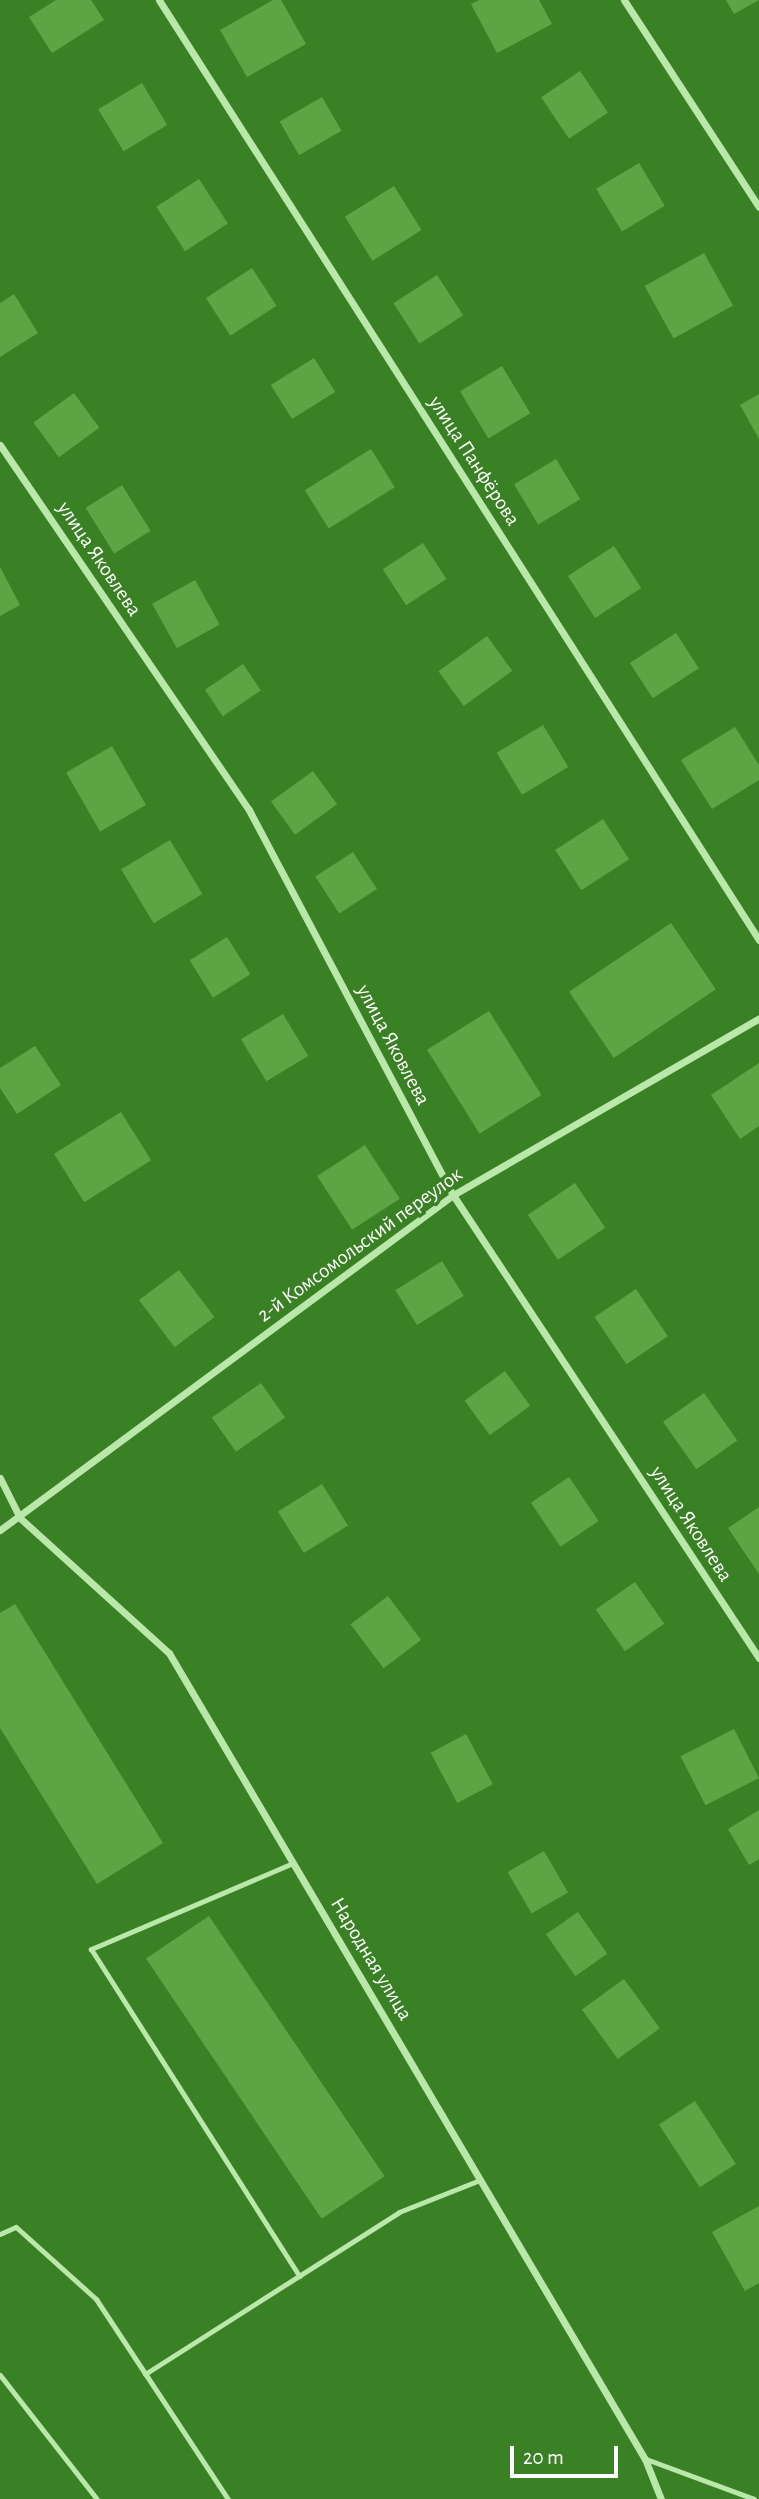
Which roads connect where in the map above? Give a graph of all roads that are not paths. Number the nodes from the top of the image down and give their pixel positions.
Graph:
1 (159, 0) edge
2 (624, 0) edge
3 (759, 207) edge
4 (0, 445) edge
5 (759, 940) edge
6 (759, 1018) edge
7 (453, 1195) junction
8 (0, 1478) edge
9 (20, 1518) junction
10 (0, 1530) edge
11 (759, 1658) edge
12 (293, 1863) junction
13 (480, 2180) junction
14 (0, 2234) edge
15 (299, 2276) junction
16 (145, 2374) junction
17 (0, 2375) edge
18 (645, 2459) junction
19 (97, 2499) edge
20 (228, 2499) edge
21 (661, 2499) edge
22 (754, 2499) edge

1 - 5 street, улица Панфёрова
2 - 3 street
4 - 7 street, улица Яковлева
6 - 7 street, 2-й Комсомольский переулок
7 - 9 street, 2-й Комсомольский переулок
7 - 11 street, улица Яковлева
8 - 9 street, Народная улица
9 - 10 street, 2-й Комсомольский переулок
9 - 12 street, Народная улица
12 - 13 street, Народная улица
12 - 15 lane
13 - 15 lane
13 - 18 street, Народная улица
14 - 16 lane
15 - 16 lane
16 - 20 lane
17 - 19 lane
18 - 21 street, Народная улица
18 - 22 lane

